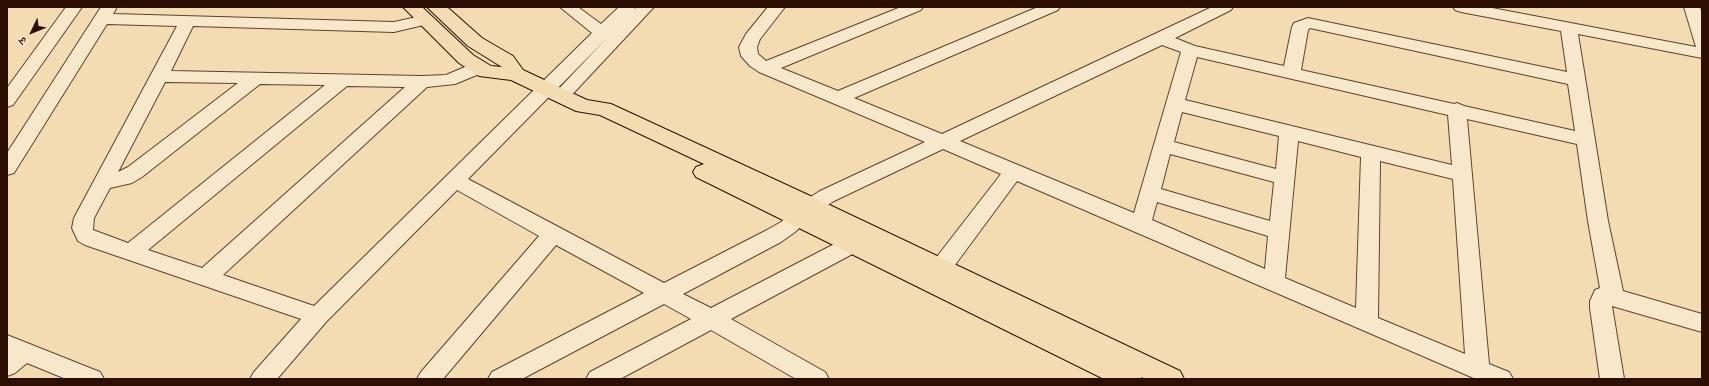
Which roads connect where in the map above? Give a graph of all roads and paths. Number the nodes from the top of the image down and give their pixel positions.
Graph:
1 (74, 7) edge
2 (412, 7) edge
3 (568, 7) edge
4 (628, 7) edge
5 (646, 7) edge
6 (777, 7) edge
7 (915, 7) edge
8 (1052, 7) edge
9 (1461, 7) edge
10 (1692, 7) edge
11 (1221, 8) edge
12 (106, 13) edge
13 (431, 13) edge
14 (188, 21) junction
15 (1569, 28) junction
16 (603, 34) junction
17 (1161, 39) junction
18 (1702, 43) edge
19 (1190, 50) junction
20 (1702, 53) edge
21 (478, 68) junction
22 (764, 68) junction
23 (1292, 72) junction
24 (515, 74) junction
25 (158, 76) junction
26 (256, 78) junction
27 (343, 80) junction
28 (1577, 80) junction
29 (422, 82) junction
30 (553, 92) junction
31 (838, 98) junction
32 (7, 101) edge
33 (1175, 104) junction
34 (1457, 109) junction
35 (1289, 132) junction
36 (1586, 140) junction
37 (944, 142) junction
38 (1163, 146) junction
39 (1371, 152) junction
40 (7, 168) edge
41 (1014, 171) junction
42 (1464, 175) junction
43 (1284, 178) junction
44 (456, 180) junction
45 (104, 182) junction
46 (1150, 193) junction
47 (804, 212) junction
48 (1141, 224) junction
49 (1279, 231) junction
50 (554, 233) junction
51 (858, 239) junction
52 (131, 252) junction
53 (935, 276) junction
54 (205, 278) junction
55 (1274, 282) junction
56 (664, 294) junction
57 (1613, 297) junction
58 (318, 316) junction
59 (711, 320) junction
60 (1367, 323) junction
61 (1702, 323) edge
62 (12, 354) edge
63 (1478, 370) junction
64 (92, 379) edge
65 (262, 379) edge
66 (429, 379) edge
67 (500, 379) edge
68 (598, 379) edge
69 (817, 379) edge
70 (1129, 379) edge
71 (1171, 379) edge
72 (1501, 379) edge
73 (1612, 379) edge

1 - 32 street
2 - 13 main road
3 - 16 street
4 - 16 street
5 - 30 street
6 - 22 street
7 - 22 street
8 - 31 street
9 - 15 street
10 - 18 street
11 - 17 street
12 - 14 street
12 - 40 street
13 - 14 street
13 - 21 main road
13 - 24 main road
14 - 25 street
15 - 20 street
15 - 28 street
16 - 30 street
17 - 19 street
17 - 37 street
19 - 23 street
19 - 33 street
21 - 24 main road
21 - 29 street
22 - 31 street
23 - 28 street
23 - 34 street
24 - 30 main road
25 - 26 street
25 - 45 street
26 - 27 street
26 - 45 street
27 - 29 street
27 - 52 street
28 - 36 street
29 - 54 street
30 - 44 street
30 - 47 main road
31 - 37 street
33 - 35 street
33 - 38 street
34 - 36 street
34 - 42 street
35 - 39 street
35 - 43 street
36 - 57 street
37 - 41 street
37 - 47 street
38 - 43 street
38 - 46 street
39 - 42 street
39 - 60 street
41 - 48 street
41 - 53 street
42 - 63 street
43 - 49 street
44 - 50 street
44 - 58 street
45 - 52 street
46 - 48 street
46 - 49 street
47 - 51 main road
47 - 56 street
48 - 55 street
49 - 55 street
50 - 56 street
50 - 66 street
51 - 53 main road
51 - 59 street
52 - 54 street
53 - 70 main road
53 - 71 main road
54 - 58 street
55 - 60 street
56 - 59 street
56 - 67 street
57 - 61 street
57 - 73 street
58 - 65 street
59 - 68 street
59 - 69 street
60 - 63 street
62 - 64 street
63 - 72 street

